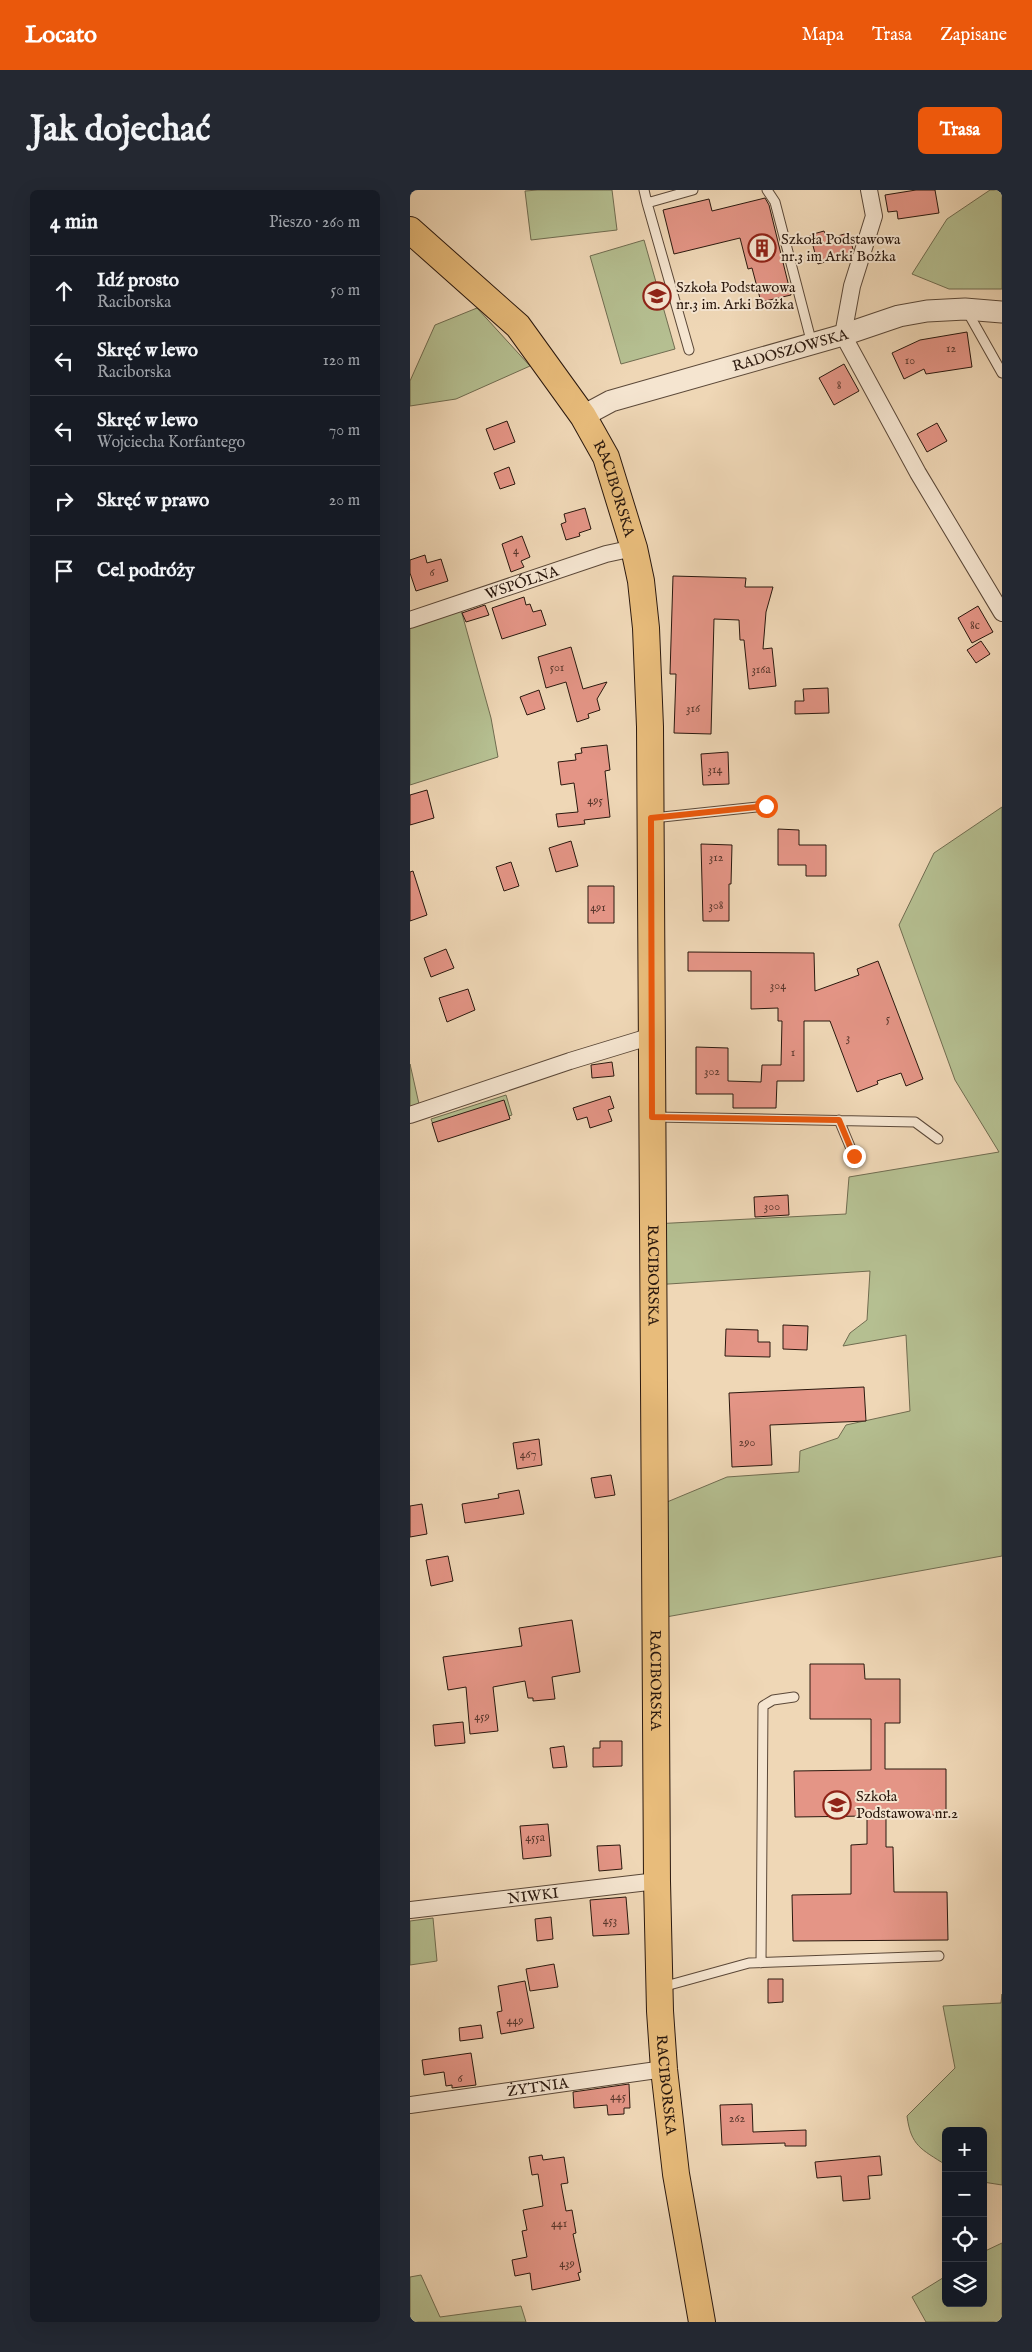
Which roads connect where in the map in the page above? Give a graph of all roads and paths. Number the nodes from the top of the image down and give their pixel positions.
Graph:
1 (644, 190) edge
2 (693, 190) edge
3 (766, 190) edge
4 (869, 190) edge
5 (677, 192) edge
6 (647, 203) junction
7 (410, 230) edge
8 (966, 309) junction
9 (1002, 312) edge
10 (843, 335) junction
11 (812, 344) junction
12 (689, 350) dead end
13 (1002, 373) edge
14 (583, 416) junction
15 (634, 548) junction
16 (1002, 613) edge
17 (410, 620) edge
18 (766, 806) dead end
19 (651, 818) junction
20 (652, 1036) junction
21 (410, 1115) edge
22 (652, 1117) junction
23 (839, 1120) junction
24 (938, 1139) dead end
25 (854, 1156) dead end
26 (794, 1697) dead end
27 (656, 1881) junction
28 (410, 1910) edge
29 (939, 1956) dead end
30 (761, 1963) junction
31 (660, 1987) junction
32 (664, 2069) junction
33 (410, 2105) edge
34 (702, 2322) edge

1 - 6 lane
2 - 5 lane
3 - 11 lane
4 - 10 street
5 - 6 lane
6 - 12 lane
7 - 14 main road, RACIBORSKA
8 - 9 street, RADOSZOWSKA
8 - 10 street, RADOSZOWSKA
8 - 13 lane
10 - 11 street, RADOSZOWSKA
10 - 16 street
11 - 14 street, RADOSZOWSKA
14 - 15 main road, RACIBORSKA
15 - 17 street, WSPÓLNA
15 - 19 main road, RACIBORSKA
18 - 19 lane
19 - 20 main road, RACIBORSKA
20 - 21 street
20 - 22 main road, RACIBORSKA
22 - 23 lane
22 - 27 main road, RACIBORSKA
23 - 24 lane
23 - 25 lane
26 - 30 lane
27 - 28 street, NIWKI
27 - 31 main road, RACIBORSKA
29 - 30 lane
30 - 31 lane
31 - 32 main road, RACIBORSKA
32 - 33 street, ŻYTNIA
32 - 34 main road, RACIBORSKA

